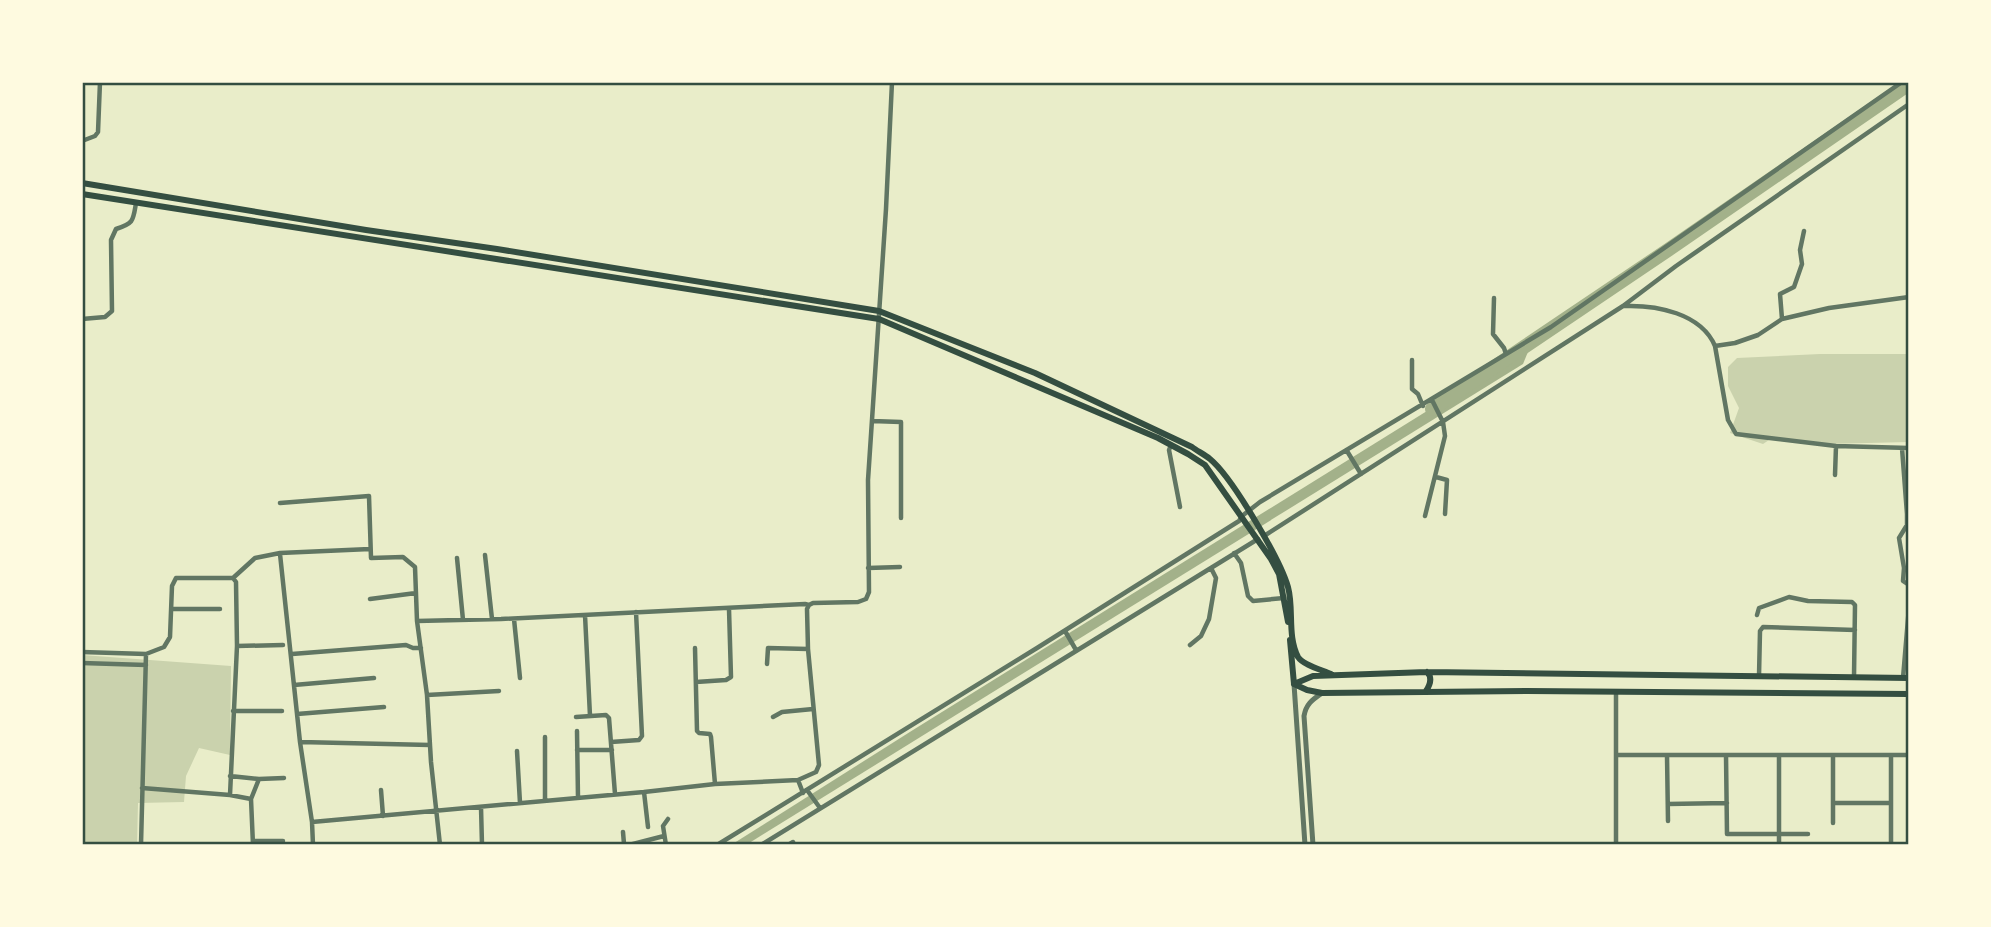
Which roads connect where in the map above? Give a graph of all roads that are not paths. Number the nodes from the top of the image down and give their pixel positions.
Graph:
1 (100, 82) edge
2 (892, 82) edge
3 (1902, 82) edge
4 (1909, 104) edge
5 (82, 141) edge
6 (82, 183) edge
7 (82, 194) edge
8 (136, 203) junction
9 (1804, 232) dead end
10 (1909, 297) edge
11 (1494, 298) dead end
12 (1623, 306) junction
13 (879, 310) junction
14 (1782, 318) junction
15 (82, 319) edge
16 (879, 319) junction
17 (1715, 346) junction
18 (1506, 354) junction
19 (1412, 360) dead end
20 (1434, 403) junction
21 (1423, 406) junction
22 (872, 421) junction
23 (1443, 422) junction
24 (1172, 444) junction
25 (1836, 446) junction
26 (1902, 448) junction
27 (1909, 448) edge
28 (1346, 451) junction
29 (1361, 474) junction
30 (1835, 475) dead end
31 (1906, 476) edge
32 (1436, 477) junction
33 (280, 503) dead end
34 (1180, 507) dead end
35 (1446, 514) dead end
36 (1246, 515) junction
37 (1426, 516) dead end
38 (901, 519) dead end
39 (1259, 536) junction
40 (370, 549) junction
41 (280, 553) junction
42 (1234, 554) junction
43 (485, 555) dead end
44 (457, 558) dead end
45 (900, 567) dead end
46 (868, 568) junction
47 (1211, 568) junction
48 (233, 578) junction
49 (1909, 585) edge
50 (416, 593) junction
51 (1284, 598) junction
52 (370, 599) dead end
53 (809, 605) junction
54 (1909, 607) edge
55 (172, 609) junction
56 (220, 609) dead end
57 (729, 609) junction
58 (636, 612) junction
59 (585, 615) junction
60 (1757, 615) dead end
61 (514, 618) junction
62 (463, 620) junction
63 (492, 620) junction
64 (417, 621) junction
65 (1855, 630) junction
66 (1065, 632) junction
67 (283, 645) dead end
68 (1190, 645) dead end
69 (237, 646) junction
70 (421, 648) junction
71 (695, 648) dead end
72 (1075, 648) junction
73 (808, 649) junction
74 (82, 652) edge
75 (146, 654) junction
76 (292, 654) junction
77 (82, 663) edge
78 (767, 664) dead end
79 (146, 665) junction
80 (1427, 672) junction
81 (1331, 674) junction
82 (1727, 675) junction
83 (1746, 676) junction
84 (1759, 676) junction
85 (1854, 677) junction
86 (374, 678) dead end
87 (520, 678) dead end
88 (1906, 678) edge
89 (696, 682) junction
90 (1294, 684) junction
91 (294, 685) junction
92 (499, 691) dead end
93 (1426, 691) junction
94 (1616, 691) junction
95 (1727, 692) junction
96 (1746, 692) junction
97 (1322, 694) junction
98 (1909, 694) edge
99 (427, 695) junction
100 (384, 707) dead end
101 (813, 709) junction
102 (233, 710) junction
103 (282, 711) dead end
104 (297, 715) junction
105 (590, 716) junction
106 (576, 717) dead end
107 (773, 718) dead end
108 (577, 731) dead end
109 (545, 737) dead end
110 (300, 742) junction
111 (611, 742) junction
112 (430, 745) junction
113 (577, 750) junction
114 (612, 750) junction
115 (517, 751) dead end
116 (1616, 755) junction
117 (1667, 755) junction
118 (1726, 755) junction
119 (1779, 755) junction
120 (1833, 755) junction
121 (1891, 755) junction
122 (1909, 755) edge
123 (816, 772) junction
124 (230, 776) junction
125 (284, 778) dead end
126 (259, 779) junction
127 (825, 779) junction
128 (798, 780) junction
129 (715, 784) junction
130 (142, 788) junction
131 (381, 790) dead end
132 (645, 792) junction
133 (807, 792) junction
134 (615, 794) junction
135 (230, 795) junction
136 (578, 798) junction
137 (251, 799) junction
138 (545, 801) junction
139 (520, 803) junction
140 (1727, 803) junction
141 (1833, 803) junction
142 (1891, 803) junction
143 (1668, 804) junction
144 (481, 807) junction
145 (819, 807) junction
146 (436, 811) junction
147 (383, 816) junction
148 (668, 819) dead end
149 (1668, 821) dead end
150 (312, 822) junction
151 (1833, 823) dead end
152 (648, 827) dead end
153 (623, 832) dead end
154 (1779, 834) junction
155 (1808, 834) dead end
156 (664, 836) junction
157 (284, 841) dead end
158 (253, 843) edge
159 (637, 844) edge
160 (141, 845) edge
161 (313, 845) edge
162 (440, 845) edge
163 (482, 845) edge
164 (628, 845) edge
165 (666, 845) edge
166 (717, 845) edge
167 (761, 845) edge
168 (1305, 845) edge
169 (1313, 845) edge
170 (1616, 845) edge
171 (1779, 845) edge
172 (1891, 845) edge

1 - 5 street
2 - 13 street
3 - 18 street
4 - 12 street
6 - 13 main road
7 - 8 main road
8 - 15 street
8 - 16 main road
9 - 14 street
10 - 14 street
11 - 18 street
12 - 17 street
12 - 23 street
13 - 16 street
13 - 36 main road
14 - 17 street
16 - 22 street
16 - 24 main road
17 - 25 street
18 - 20 street
19 - 21 street
20 - 21 street
20 - 23 street
21 - 28 street
22 - 38 street
22 - 46 street
23 - 29 street
23 - 32 street
24 - 34 street
24 - 36 main road
25 - 26 street
25 - 30 street
26 - 27 street
26 - 31 street
28 - 29 street
28 - 36 street
29 - 39 street
31 - 49 street
32 - 35 street
32 - 37 street
33 - 40 street
36 - 39 main road
36 - 66 street
39 - 42 street
39 - 51 main road
39 - 81 main road
40 - 41 street
40 - 50 street
41 - 48 street
41 - 76 street
42 - 47 street
42 - 51 street
43 - 63 street
44 - 62 street
45 - 46 street
46 - 53 street
47 - 68 street
47 - 72 street
48 - 55 street
48 - 69 street
50 - 52 street
50 - 64 street
51 - 90 main road
53 - 57 street
53 - 73 street
54 - 88 street
55 - 56 street
55 - 75 street
57 - 58 street
57 - 89 street
58 - 59 street
58 - 111 street
59 - 61 street
59 - 105 street
60 - 65 street
61 - 63 street
61 - 87 street
62 - 63 street
62 - 64 street
64 - 70 street
65 - 84 street
65 - 85 street
66 - 72 street
66 - 127 street
67 - 69 street
69 - 102 street
70 - 76 street
70 - 99 street
71 - 89 street
72 - 145 street
73 - 78 street
73 - 101 street
74 - 75 street
75 - 79 street
76 - 91 street
77 - 79 street
79 - 130 street
80 - 81 main road
80 - 82 main road
80 - 93 main road
81 - 90 main road
82 - 83 main road
82 - 95 main road
83 - 84 main road
83 - 96 main road
84 - 85 main road
85 - 88 main road
86 - 91 street
89 - 129 street
90 - 97 main road
90 - 168 street
91 - 104 street
92 - 99 street
93 - 94 main road
93 - 97 main road
94 - 95 main road
94 - 116 street
95 - 96 main road
96 - 98 main road
97 - 169 street
99 - 112 street
100 - 104 street
101 - 107 street
101 - 123 street
102 - 103 street
102 - 124 street
104 - 110 street
105 - 106 street
105 - 111 street
108 - 113 street
109 - 138 street
110 - 112 street
110 - 150 street
111 - 114 street
112 - 146 street
113 - 114 street
113 - 136 street
114 - 134 street
115 - 139 street
116 - 117 street
116 - 170 street
117 - 118 street
117 - 143 street
118 - 119 street
118 - 140 street
119 - 120 street
119 - 154 street
120 - 121 street
120 - 141 street
121 - 122 street
121 - 142 street
123 - 127 street
123 - 128 street
124 - 126 street
124 - 135 street
125 - 126 street
126 - 137 street
127 - 133 street
128 - 129 street
128 - 133 street
129 - 132 street
130 - 135 street
130 - 160 street
131 - 147 street
132 - 134 street
132 - 152 street
133 - 145 street
133 - 166 street
134 - 136 street
135 - 137 street
136 - 138 street
137 - 158 street
138 - 139 street
139 - 144 street
140 - 143 street
140 - 154 street
141 - 142 street
141 - 151 street
142 - 172 street
143 - 149 street
144 - 146 street
144 - 163 street
145 - 167 street
146 - 147 street
146 - 162 street
147 - 150 street
148 - 156 street
150 - 161 street
153 - 164 street
154 - 155 street
154 - 171 street
156 - 159 street
156 - 165 street
157 - 158 street
159 - 164 street

